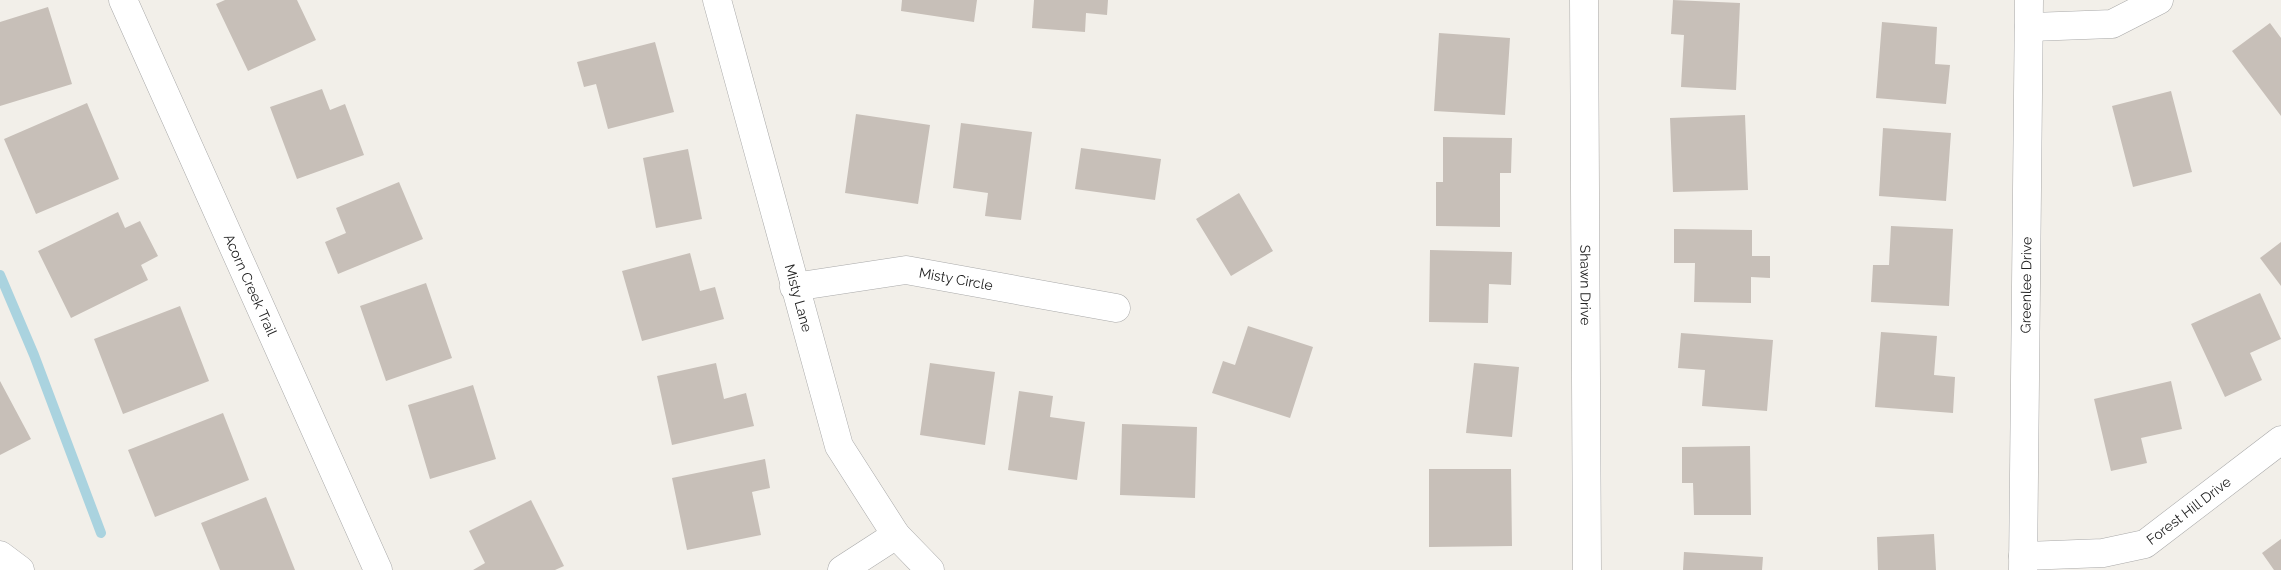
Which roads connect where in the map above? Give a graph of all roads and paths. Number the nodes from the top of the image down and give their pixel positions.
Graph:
1 (123, 0) edge
2 (717, 0) edge
3 (1584, 0) edge
4 (2159, 0) edge
5 (2029, 13) edge
6 (794, 287) junction
7 (1116, 308) dead end
8 (2281, 440) edge
9 (896, 535) junction
10 (0, 555) edge
11 (2023, 563) edge
12 (20, 570) edge
13 (378, 570) edge
14 (842, 570) edge
15 (930, 570) edge
16 (1587, 570) edge

1 - 13 street, Acorn Creek Trail
2 - 6 street, Misty Lane
3 - 16 street, Shawn Drive
4 - 5 street
5 - 11 street, Greenlee Drive
6 - 7 street, Misty Circle
6 - 9 street, Misty Lane
8 - 11 street, Forest Hill Drive
9 - 14 street
9 - 15 street, Misty Lane
10 - 12 street

